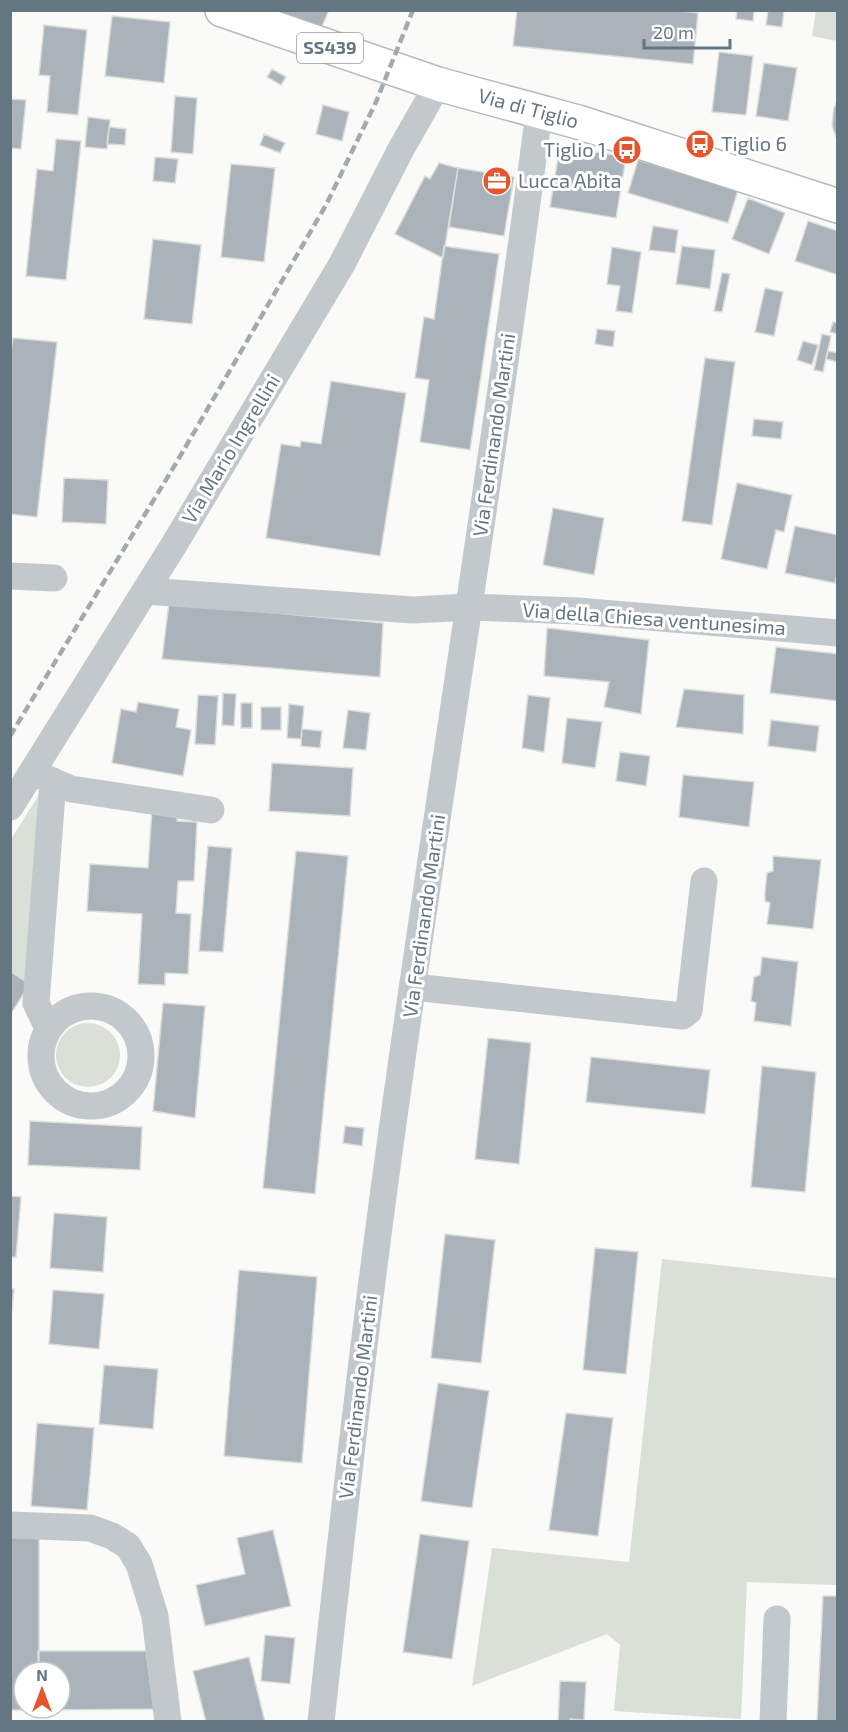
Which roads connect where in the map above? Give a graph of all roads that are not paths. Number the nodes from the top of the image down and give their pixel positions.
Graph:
1 (231, 12) edge
2 (438, 84) junction
3 (539, 112) junction
4 (837, 206) edge
5 (10, 576) edge
6 (54, 578) dead end
7 (145, 591) junction
8 (470, 607) junction
9 (837, 633) edge
10 (43, 776) junction
11 (10, 807) edge
12 (211, 810) dead end
13 (704, 881) dead end
14 (413, 987) junction
15 (55, 1021) dead end
16 (10, 1525) edge
17 (777, 1619) dead end
18 (168, 1722) edge
19 (321, 1722) edge
20 (773, 1722) edge

1 - 2 main road, Via di Tiglio / SS439
2 - 3 main road, Via di Tiglio / SS439
2 - 7 street, Via Mario Ingrellini
3 - 4 main road, Via di Tiglio / SS439
3 - 8 street, Via Ferdinando Martini
5 - 6 street
7 - 8 street, Via della Chiesa ventunesima
7 - 10 street, Via Mario Ingrellini
8 - 9 street, Via della Chiesa ventunesima
8 - 14 street, Via Ferdinando Martini
10 - 11 street, Via Mario Ingrellini
10 - 12 street
10 - 15 street
13 - 14 street
14 - 19 street, Via Ferdinando Martini
16 - 18 street
17 - 20 street

